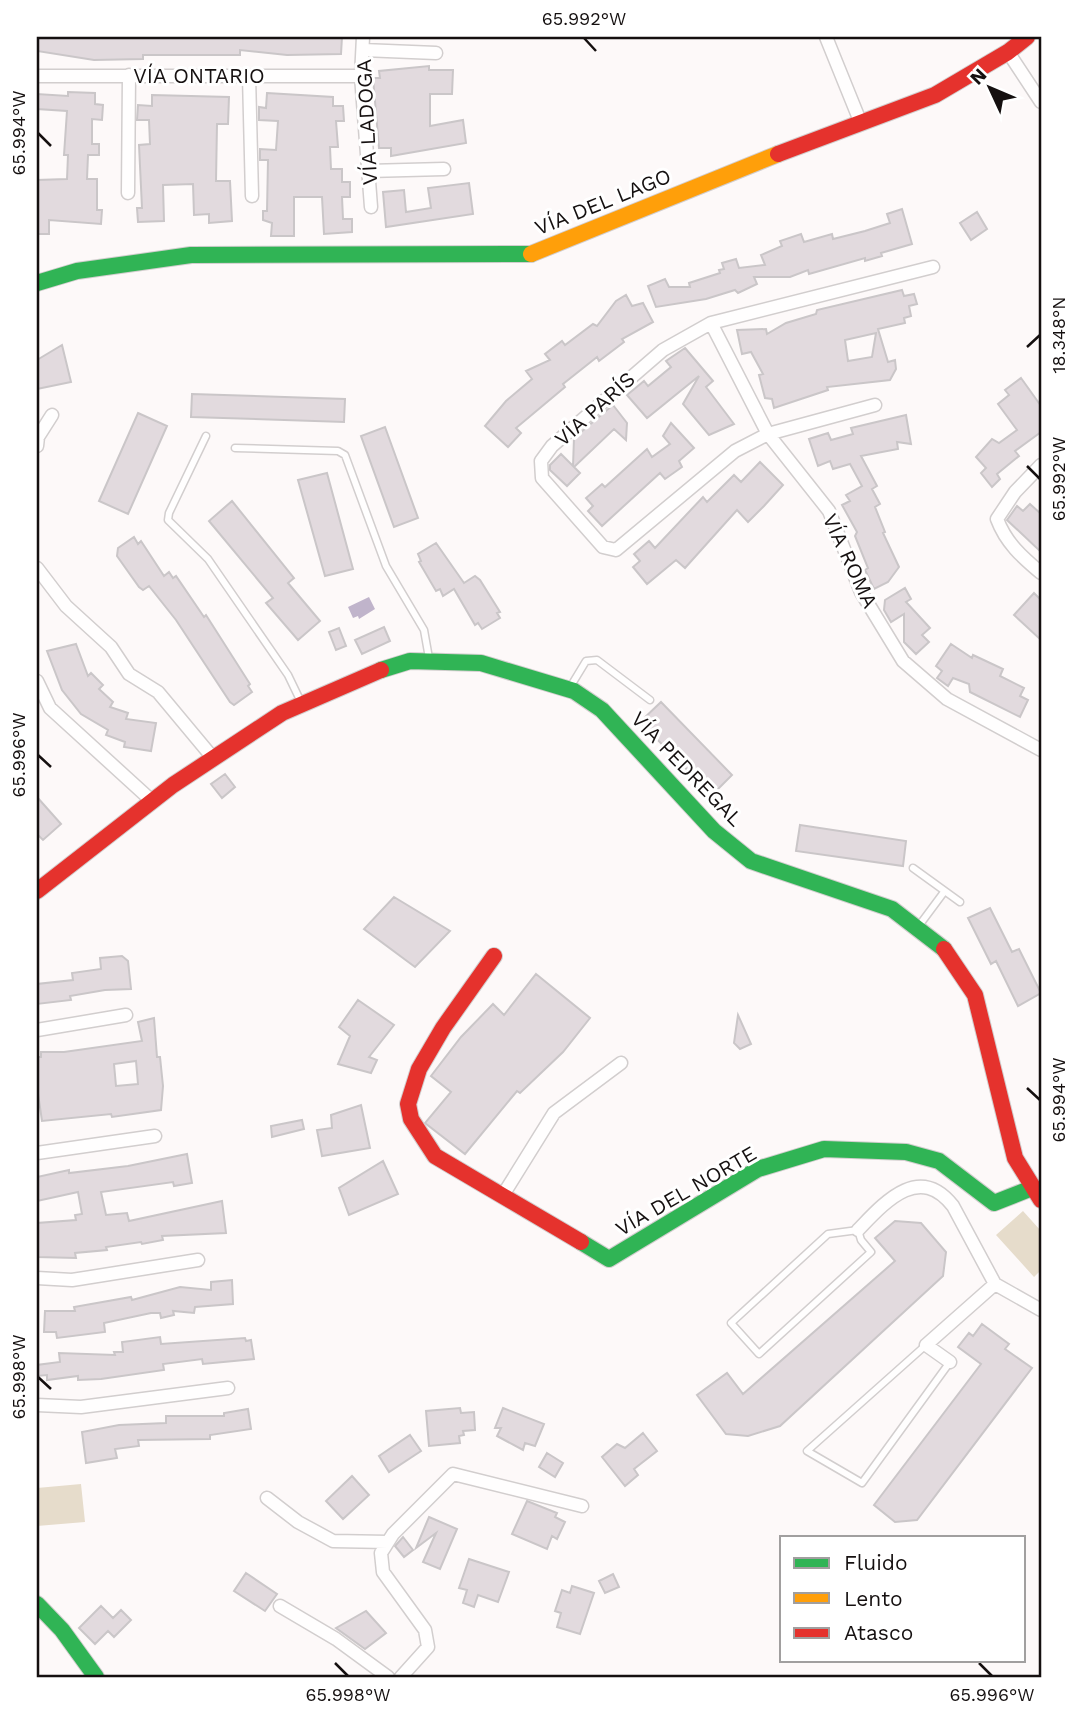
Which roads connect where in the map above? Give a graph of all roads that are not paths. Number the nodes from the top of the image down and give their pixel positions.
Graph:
1 (827, 37) edge
2 (1027, 37) edge
3 (363, 43) edge
4 (1008, 52) junction
5 (436, 53) dead end
6 (129, 75) junction
7 (37, 76) edge
8 (249, 76) junction
9 (361, 76) junction
10 (1041, 102) edge
11 (860, 121) junction
12 (444, 169) dead end
13 (368, 171) junction
14 (128, 193) dead end
15 (252, 196) dead end
16 (371, 207) dead end
17 (933, 267) dead end
18 (37, 283) edge
19 (712, 323) junction
20 (875, 405) dead end
21 (52, 415) dead end
22 (768, 434) junction
23 (206, 436) dead end
24 (37, 446) edge
25 (235, 448) dead end
26 (1041, 465) edge
27 (37, 568) edge
28 (1041, 573) edge
29 (429, 660) junction
30 (37, 681) edge
31 (569, 689) junction
32 (650, 700) dead end
33 (301, 702) junction
34 (1041, 750) edge
35 (213, 758) junction
36 (152, 801) junction
37 (913, 868) dead end
38 (37, 891) edge
39 (944, 892) junction
40 (961, 902) dead end
41 (918, 928) junction
42 (494, 956) dead end
43 (126, 1014) dead end
44 (37, 1030) edge
45 (621, 1063) dead end
46 (155, 1136) dead end
47 (37, 1153) edge
48 (1038, 1190) edge
49 (503, 1195) junction
50 (858, 1230) junction
51 (198, 1260) dead end
52 (37, 1278) edge
53 (995, 1284) junction
54 (1041, 1310) edge
55 (926, 1345) junction
56 (950, 1362) joint
57 (228, 1388) dead end
58 (37, 1405) edge
59 (267, 1498) dead end
60 (582, 1506) dead end
61 (388, 1542) junction
62 (37, 1604) edge
63 (280, 1606) dead end
64 (96, 1677) edge
65 (388, 1677) edge
66 (401, 1677) edge

1 - 11 street
2 - 4 street, VÍA DEL LAGO
3 - 5 street
3 - 9 street, VÍA LADOGA
4 - 10 street
4 - 11 street, VÍA DEL LAGO
6 - 7 street, VÍA ONTARIO
6 - 8 street, VÍA ONTARIO
6 - 14 street
8 - 9 street, VÍA ONTARIO
8 - 15 street
9 - 13 street, VÍA LADOGA
11 - 18 street, VÍA DEL LAGO
12 - 13 street
13 - 16 street, VÍA LADOGA
17 - 19 street, VÍA PARÍS
19 - 22 street, VÍA ROMA
19 - 22 street, VÍA PARÍS
20 - 22 street, VÍA PARÍS
21 - 24 street
22 - 34 street, VÍA ROMA
23 - 33 lane
25 - 29 lane
26 - 28 street
27 - 35 street
29 - 31 street, VÍA PEDREGAL
29 - 33 street, VÍA PEDREGAL
30 - 36 street
31 - 32 lane
31 - 41 street, VÍA PEDREGAL
33 - 35 street, VÍA PEDREGAL
35 - 36 street, VÍA PEDREGAL
36 - 38 street, VÍA PEDREGAL
37 - 39 lane
39 - 40 lane
39 - 41 lane
41 - 48 street, VÍA PEDREGAL
42 - 49 street, VÍA DEL NORTE
43 - 44 street
45 - 49 street
46 - 47 street
48 - 49 street, VÍA DEL NORTE
50 - 50 lane
50 - 53 street
51 - 52 street
53 - 54 street
53 - 55 street
55 - 56 street
55 - 56 lane
57 - 58 street
59 - 61 street
60 - 61 street
61 - 66 street
62 - 64 street
63 - 65 street

